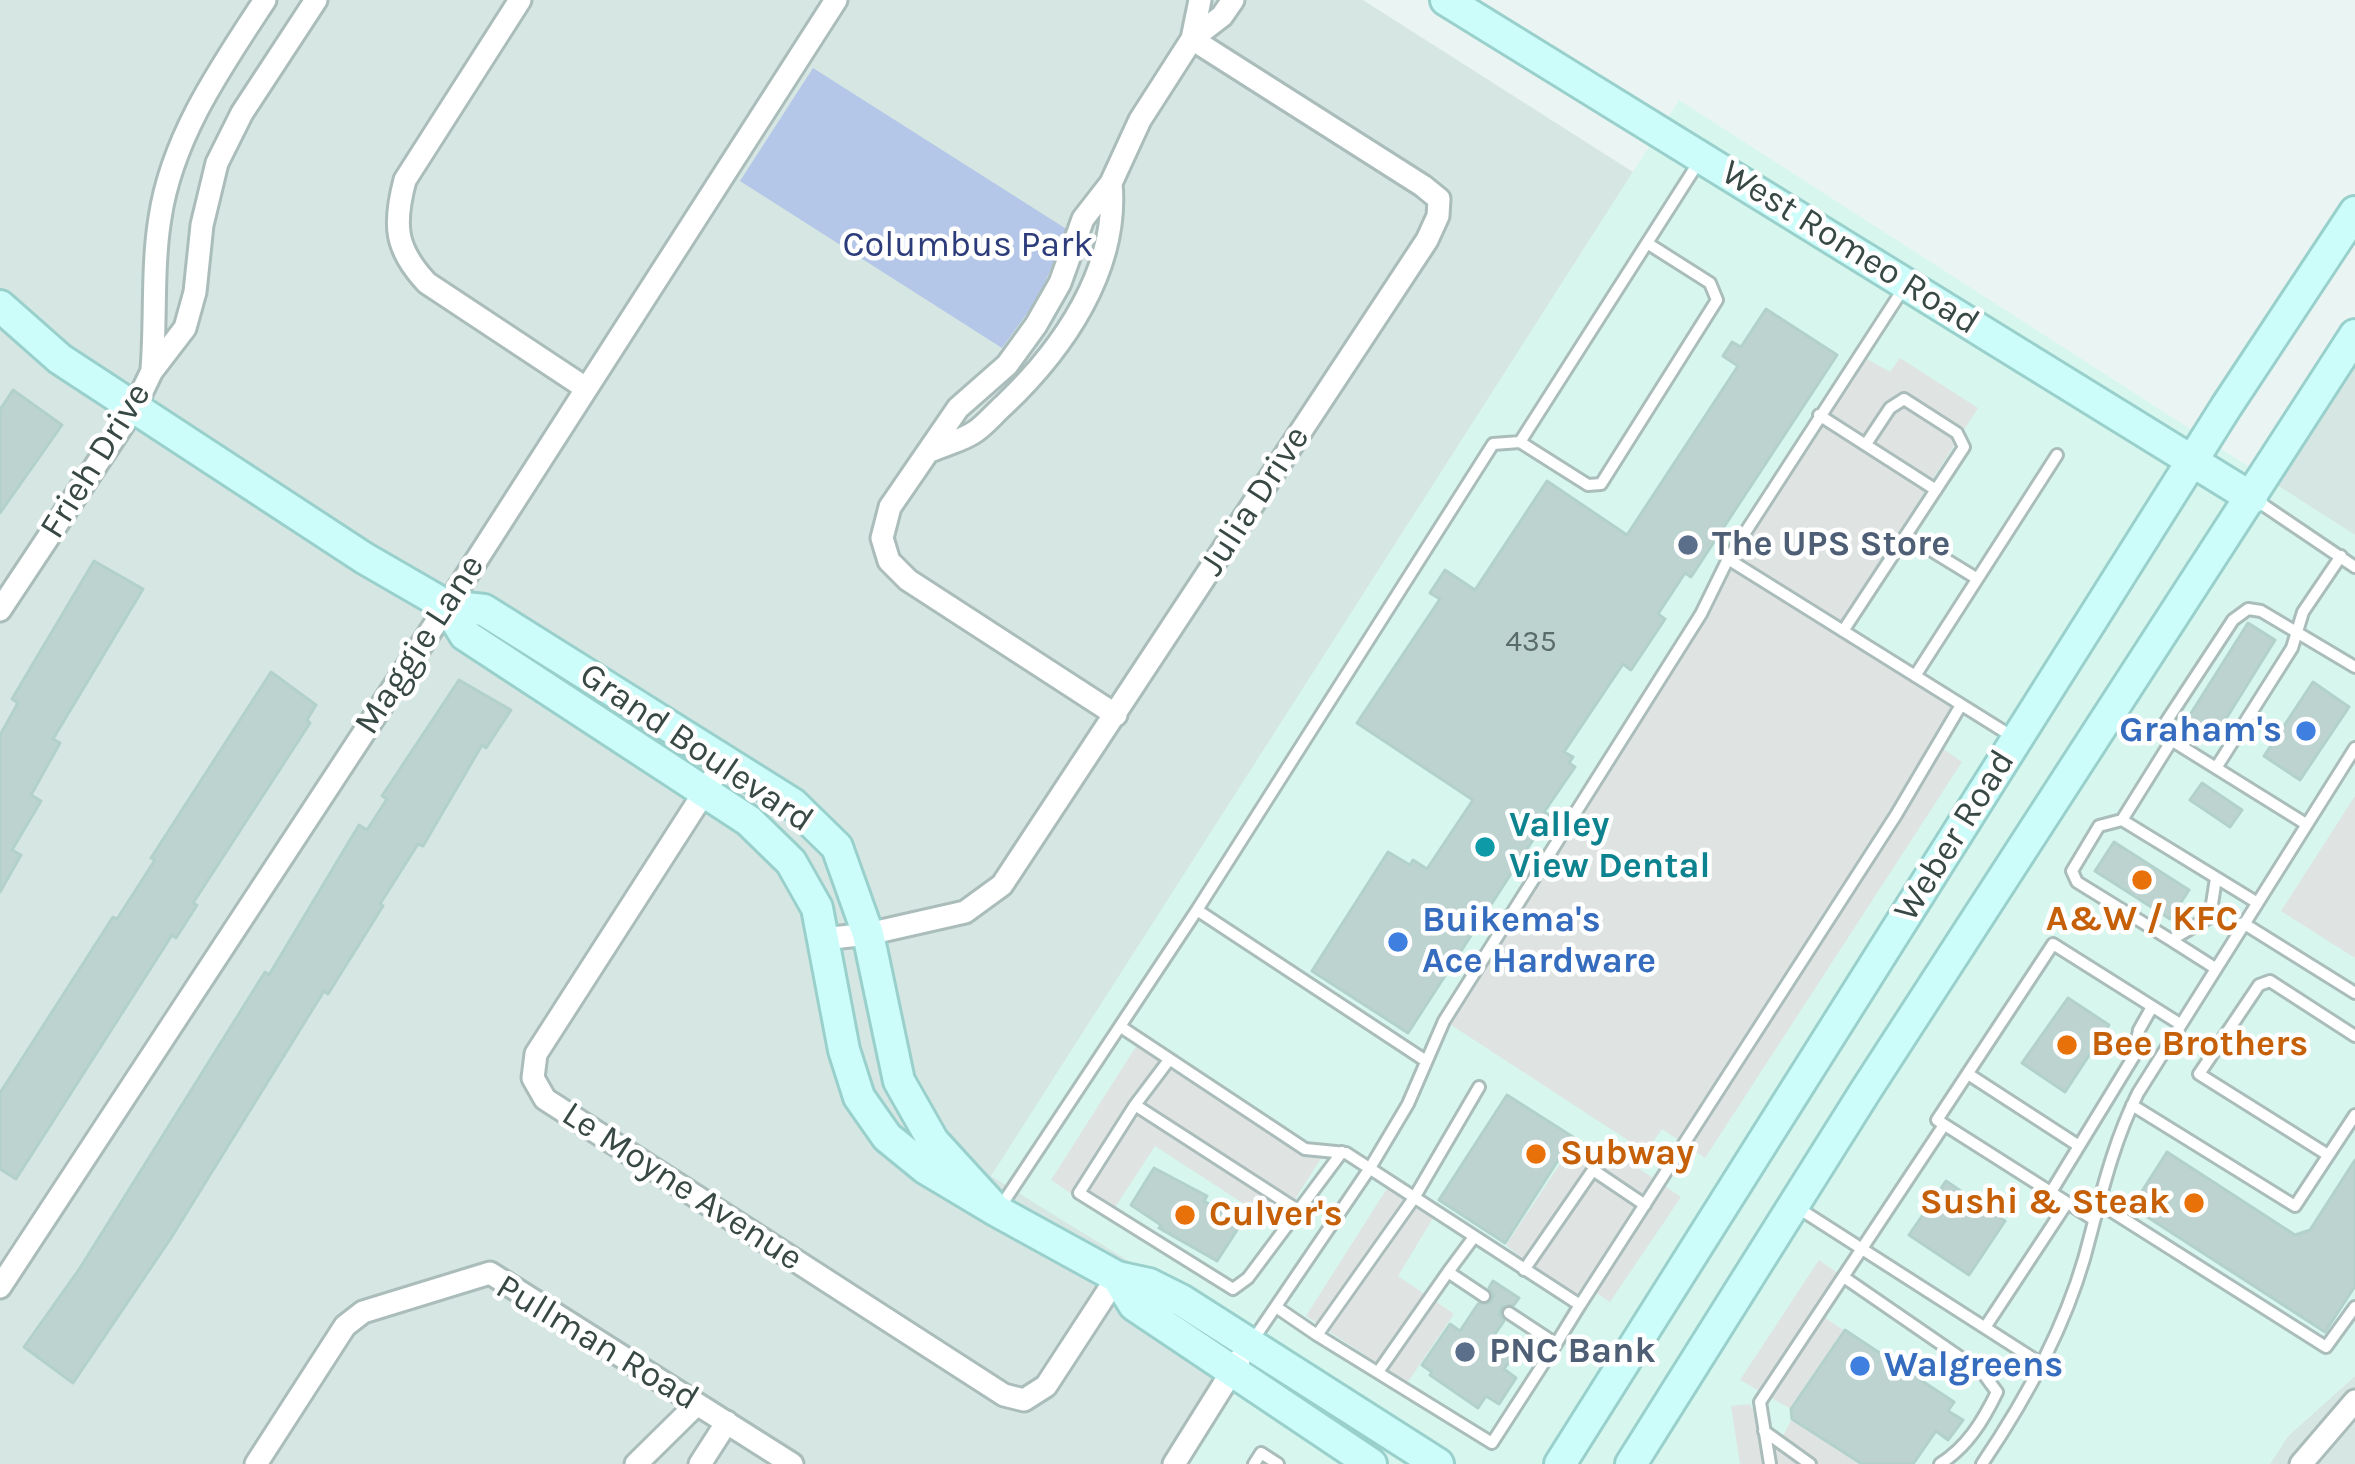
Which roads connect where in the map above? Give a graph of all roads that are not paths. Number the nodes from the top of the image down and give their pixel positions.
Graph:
1 (266, 0) edge
2 (316, 0) edge
3 (520, 0) edge
4 (836, 0) edge
5 (1200, 0) edge
6 (1232, 0) edge
7 (1446, 0) edge
8 (1192, 39) junction
9 (1702, 157) junction
10 (2355, 212) edge
11 (1647, 243) junction
12 (1907, 284) junction
13 (0, 307) edge
14 (2355, 335) edge
15 (152, 371) junction
16 (584, 387) junction
17 (134, 408) junction
18 (1820, 415) junction
19 (1520, 442) junction
20 (1865, 444) junction
21 (2057, 455) dead end
22 (2192, 460) junction
23 (1936, 490) junction
24 (2252, 498) junction
25 (1906, 535) junction
26 (2341, 556) junction
27 (1727, 560) junction
28 (2355, 567) edge
29 (1976, 578) junction
30 (447, 606) junction
31 (0, 610) edge
32 (1843, 632) junction
33 (2297, 632) junction
34 (2355, 667) edge
35 (1915, 676) junction
36 (1961, 705) junction
37 (1116, 715) junction
38 (2016, 739) junction
39 (2172, 740) junction
40 (2355, 748) edge
41 (725, 760) junction
42 (2216, 768) junction
43 (705, 792) junction
44 (2122, 820) junction
45 (2306, 824) junction
46 (2216, 878) junction
47 (2256, 902) junction
48 (1197, 910) junction
49 (2243, 923) junction
50 (868, 934) junction
51 (823, 939) junction
52 (2171, 940) junction
53 (2216, 968) junction
54 (2355, 993) edge
55 (2152, 1007) junction
56 (2180, 1024) junction
57 (1121, 1027) junction
58 (2355, 1036) edge
59 (1169, 1060) junction
60 (1426, 1061) junction
61 (1968, 1074) junction
62 (1479, 1087) dead end
63 (1135, 1105) junction
64 (2132, 1105) junction
65 (2355, 1115) edge
66 (1944, 1125) junction
67 (2079, 1146) junction
68 (1342, 1153) junction
69 (2329, 1155) junction
70 (1370, 1168) junction
71 (2050, 1192) junction
72 (1414, 1198) junction
73 (2098, 1202) junction
74 (2067, 1203) junction
75 (1646, 1205) junction
76 (1794, 1205) junction
77 (1296, 1209) junction
78 (997, 1211) junction
79 (2093, 1219) junction
80 (1474, 1238) junction
81 (1861, 1249) junction
82 (1524, 1270) junction
83 (1448, 1272) junction
84 (1117, 1277) junction
85 (1845, 1278) junction
86 (0, 1287) edge
87 (1484, 1296) dead end
88 (1580, 1305) junction
89 (1276, 1307) junction
90 (2355, 1307) edge
91 (1509, 1313) dead end
92 (1986, 1326) junction
93 (1317, 1335) junction
94 (1556, 1344) junction
95 (1250, 1345) junction
96 (2040, 1363) junction
97 (1378, 1372) junction
98 (1231, 1373) junction
99 (2355, 1401) edge
100 (697, 1404) junction
101 (727, 1422) junction
102 (1764, 1431) junction
103 (256, 1464) edge
104 (637, 1464) edge
105 (700, 1464) edge
106 (792, 1464) edge
107 (1174, 1464) edge
108 (1254, 1464) edge
109 (1278, 1464) edge
110 (1371, 1464) edge
111 (1438, 1464) edge
112 (1560, 1464) edge
113 (1631, 1464) edge
114 (1770, 1464) edge
115 (1810, 1464) edge
116 (1940, 1464) edge
117 (1982, 1464) edge
118 (2301, 1464) edge

1 - 15 street, Frieh Drive
2 - 15 street, Frieh Drive
3 - 16 street
4 - 16 street, Maggie Lane
5 - 8 street
6 - 8 street
7 - 9 main road, West Romeo Road
8 - 37 street, Julia Drive
8 - 37 street
9 - 11 lane
9 - 12 main road, West Romeo Road
10 - 22 main road, Weber Road
11 - 19 lane
11 - 19 lane
12 - 18 lane
12 - 22 main road, West Romeo Road
13 - 17 main road, Grand Boulevard
14 - 24 main road, Weber Road
15 - 17 street, Frieh Drive
16 - 30 street, Maggie Lane
17 - 30 main road, Grand Boulevard
17 - 31 street, Frieh Drive
18 - 20 lane
18 - 27 lane
19 - 48 lane
20 - 23 lane
20 - 23 lane
21 - 29 lane
22 - 24 main road, West Romeo Road
22 - 38 main road, Weber Road
23 - 25 lane
24 - 26 lane
24 - 76 main road, Weber Road
25 - 29 lane
25 - 32 lane
26 - 28 lane
26 - 33 lane
27 - 32 lane
27 - 60 lane
29 - 35 lane
30 - 41 main road, Grand Boulevard
30 - 43 main road, Grand Boulevard
30 - 86 street, Maggie Lane
32 - 35 lane
33 - 34 lane
33 - 39 lane
33 - 42 lane
35 - 36 lane
36 - 38 lane
36 - 75 lane
37 - 50 street, Julia Drive
38 - 112 main road, Weber Road
39 - 42 lane
39 - 44 lane
40 - 45 lane
41 - 43 street, Le Moyne Avenue
41 - 50 main road, Grand Boulevard
42 - 45 lane
43 - 51 main road, Grand Boulevard
43 - 84 street, Le Moyne Avenue
44 - 46 lane
44 - 52 lane
45 - 47 lane
46 - 47 lane
46 - 52 lane
47 - 49 lane
48 - 57 lane
48 - 60 lane
49 - 53 lane
49 - 54 lane
50 - 51 street, Julia Drive
50 - 78 main road, Grand Boulevard
51 - 78 main road, Grand Boulevard
52 - 53 lane
53 - 56 lane
55 - 56 lane
55 - 61 lane
55 - 67 lane
56 - 64 lane
57 - 59 lane
57 - 78 lane
58 - 69 lane
59 - 63 lane
59 - 68 lane
60 - 70 lane
61 - 66 lane
61 - 67 lane
62 - 72 lane
63 - 77 lane
63 - 77 lane
64 - 69 lane
64 - 73 lane
65 - 69 lane
66 - 71 lane
66 - 81 lane
67 - 71 lane
68 - 70 lane
68 - 77 lane
70 - 72 lane
70 - 89 lane
71 - 74 lane
72 - 80 lane
72 - 93 lane
73 - 79 lane
73 - 90 lane
74 - 79 lane
74 - 92 lane
75 - 82 lane
75 - 88 lane
76 - 81 lane
76 - 113 main road, Weber Road
78 - 84 main road, Grand Boulevard
79 - 96 lane
80 - 82 lane
80 - 83 lane
81 - 85 lane
81 - 92 lane
82 - 88 lane
83 - 87 lane
83 - 97 lane
84 - 95 main road, Grand Boulevard
84 - 98 main road, Grand Boulevard
85 - 102 lane
85 - 116 lane
88 - 94 lane
89 - 93 lane
89 - 95 lane
91 - 94 lane
92 - 96 lane
93 - 97 lane
94 - 97 lane
95 - 98 street
95 - 111 main road, Grand Boulevard
96 - 117 lane
98 - 107 street
98 - 110 main road, Grand Boulevard
99 - 118 street
100 - 101 street, Pullman Road
100 - 103 street, Pullman Road
100 - 104 street
101 - 105 street
101 - 106 street, Pullman Road
102 - 114 lane
102 - 115 lane
108 - 109 lane

